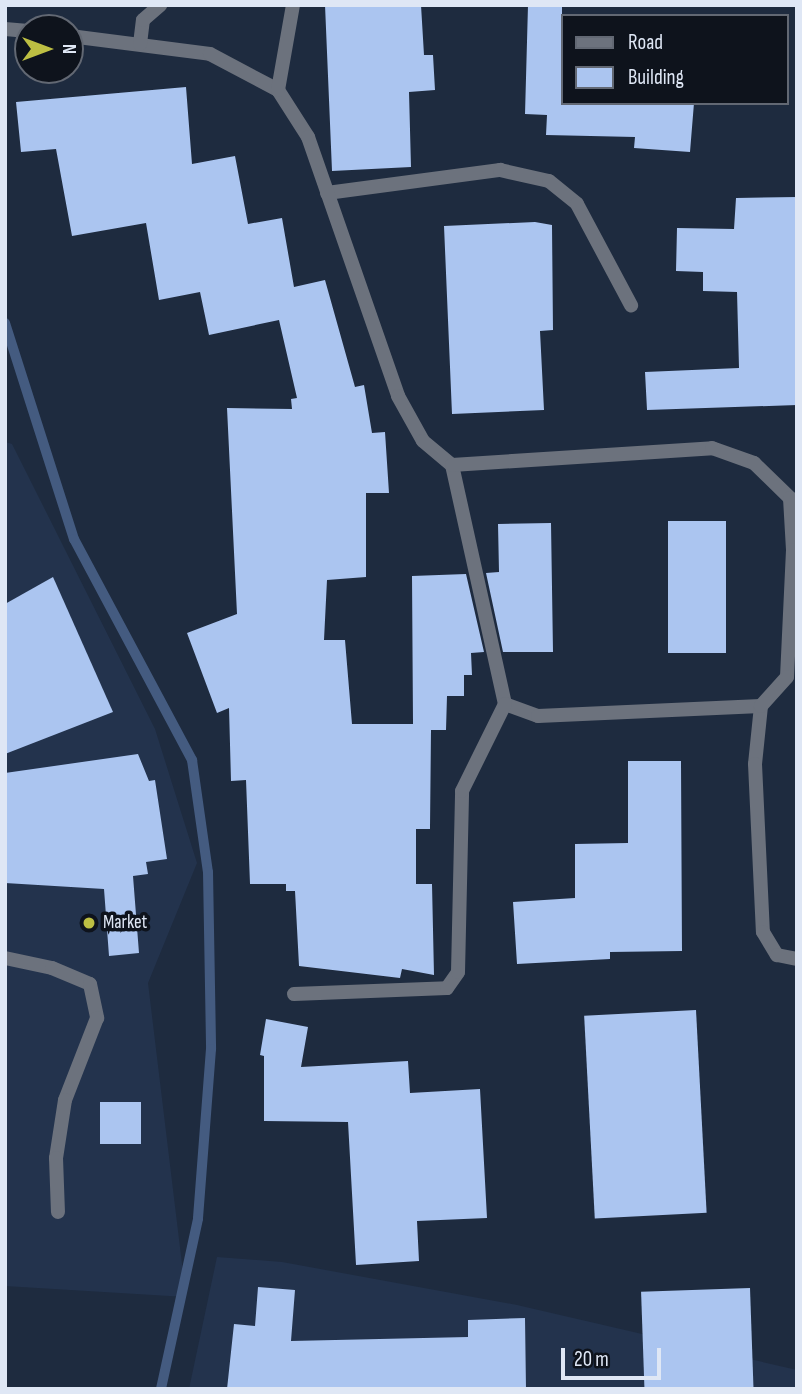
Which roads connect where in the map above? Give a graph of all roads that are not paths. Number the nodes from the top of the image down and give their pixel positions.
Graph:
1 (160, 5) edge
2 (293, 5) edge
3 (84, 38) edge
4 (140, 44) junction
5 (278, 90) junction
6 (327, 193) junction
7 (631, 305) dead end
8 (452, 465) junction
9 (505, 704) junction
10 (761, 706) junction
11 (5, 958) edge
12 (797, 959) edge
13 (294, 994) dead end
14 (58, 1212) dead end

1 - 4 street
2 - 5 street
3 - 4 street
4 - 5 street
5 - 6 street
6 - 7 street
6 - 8 street
8 - 9 street
8 - 10 street
9 - 10 street
9 - 13 street
10 - 12 street
11 - 14 street

